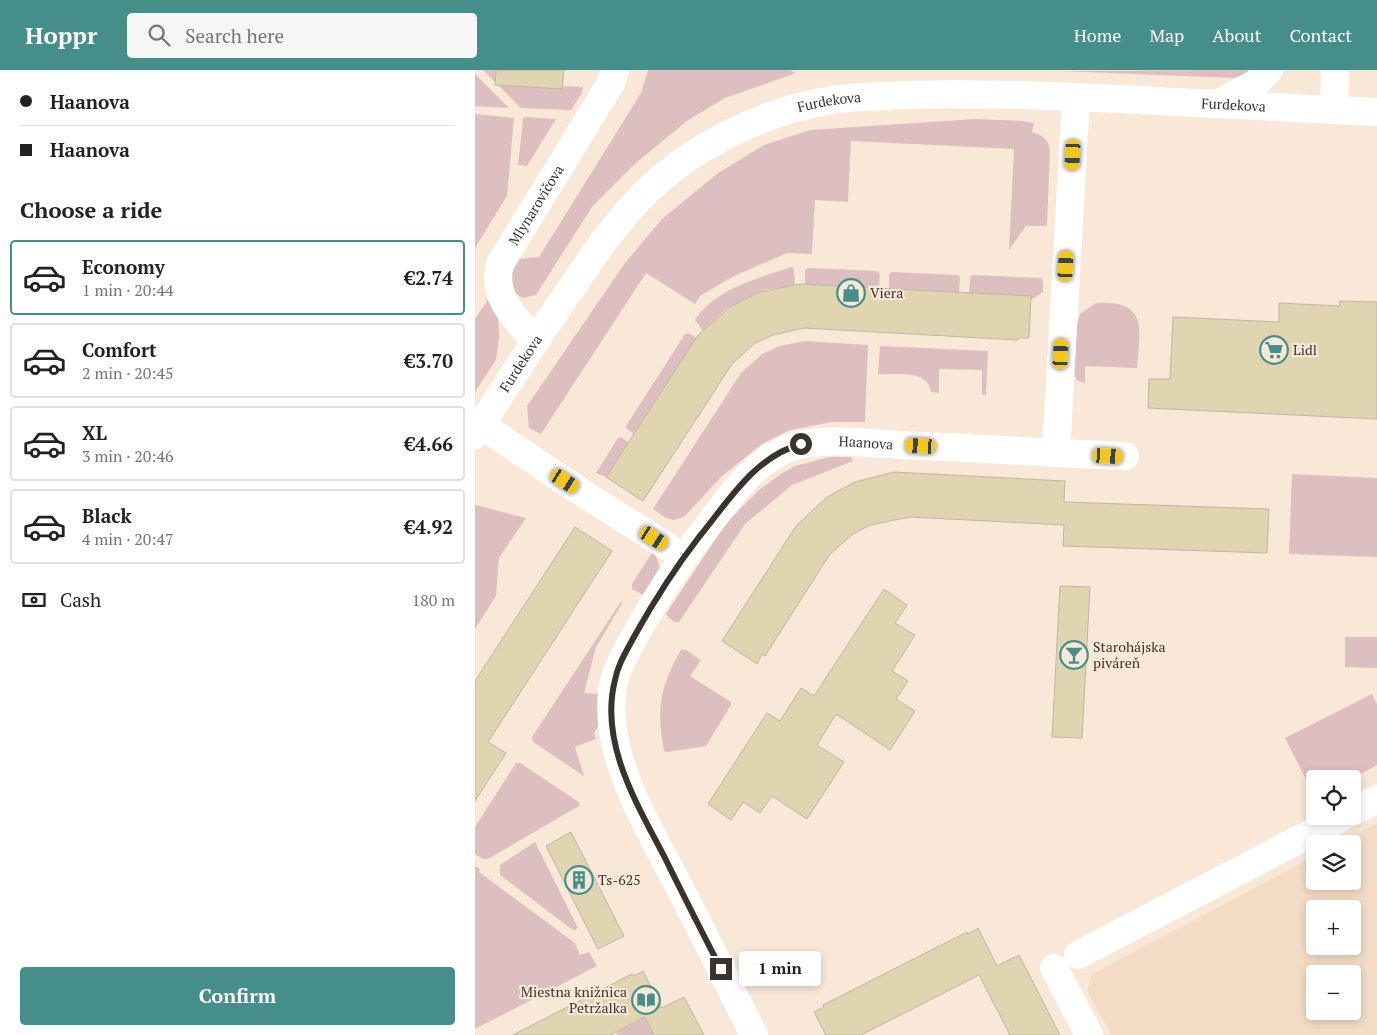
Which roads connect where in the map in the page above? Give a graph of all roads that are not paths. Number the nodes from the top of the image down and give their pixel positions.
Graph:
1 (615, 70) edge
2 (1269, 70) edge
3 (1335, 70) edge
4 (1076, 97) junction
5 (1215, 104) junction
6 (1334, 110) junction
7 (1377, 112) edge
8 (535, 341) junction
9 (478, 430) edge
10 (1049, 453) junction
11 (1125, 456) dead end
12 (684, 557) junction
13 (1377, 799) edge
14 (1361, 808) edge
15 (1327, 825) edge
16 (1077, 956) dead end
17 (1054, 968) dead end
18 (754, 1035) edge
19 (1089, 1035) edge

1 - 8 street, Mlynarovičova
2 - 5 street
3 - 6 street
4 - 5 street, Furdekova
4 - 8 street, Furdekova
4 - 10 street
5 - 6 street, Furdekova
6 - 7 street, Furdekova
8 - 9 street, Furdekova
9 - 12 street
10 - 11 street, Haanova
10 - 12 street, Haanova
12 - 18 street, Haanova
13 - 14 street
15 - 16 street
17 - 19 street

